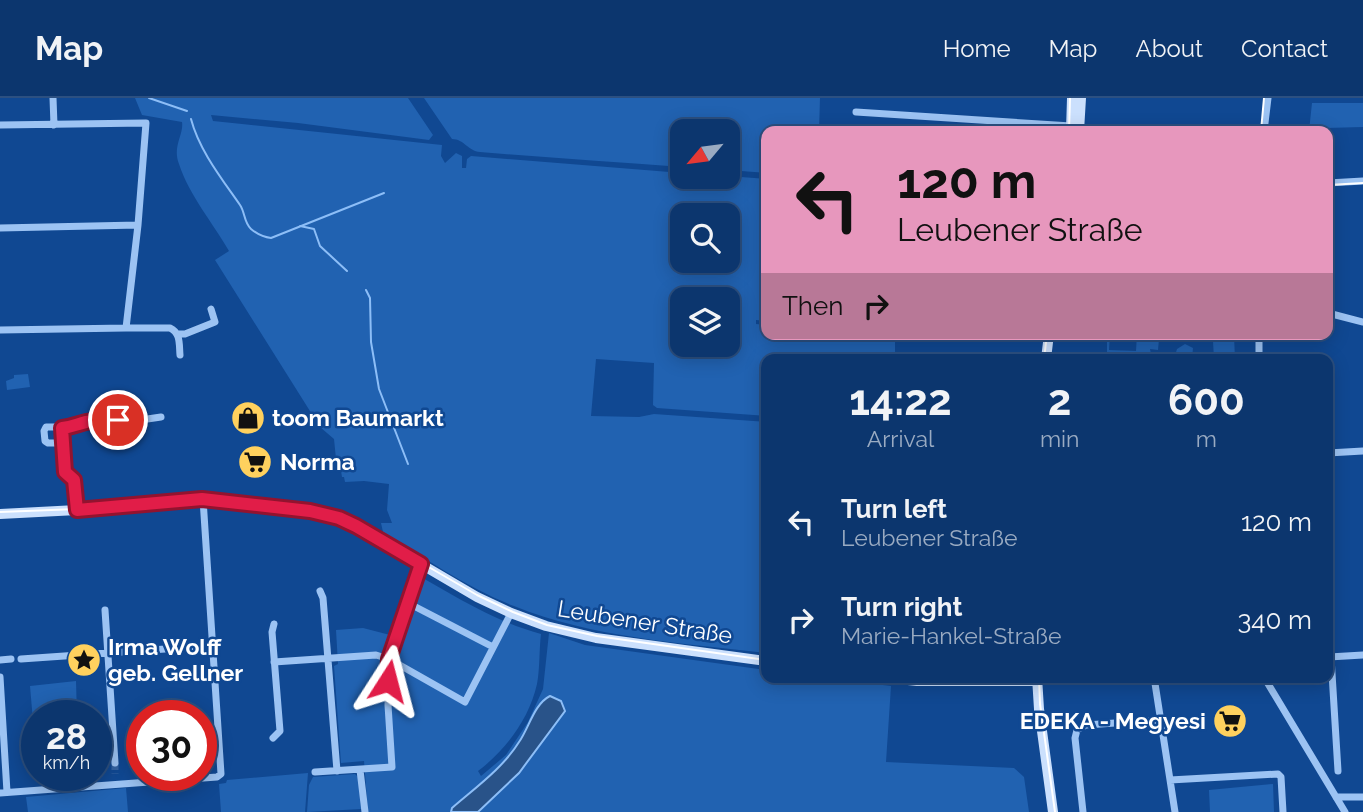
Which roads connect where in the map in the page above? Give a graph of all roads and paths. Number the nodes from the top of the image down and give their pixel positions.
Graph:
1 (53, 98) edge
2 (1072, 98) edge
3 (1081, 98) edge
4 (1268, 98) edge
5 (856, 113) dead end
6 (0, 125) edge
7 (54, 125) junction
8 (1023, 126) edge
9 (1074, 126) edge
10 (1075, 126) edge
11 (1265, 126) edge
12 (1363, 181) edge
13 (1333, 183) edge
14 (138, 225) junction
15 (0, 228) edge
16 (211, 309) dead end
17 (1333, 314) edge
18 (1363, 323) edge
19 (126, 328) junction
20 (0, 330) edge
21 (178, 334) junction
22 (180, 355) dead end
23 (161, 417) dead end
24 (62, 428) junction
25 (63, 443) junction
26 (1363, 451) edge
27 (1333, 453) edge
28 (202, 499) junction
29 (77, 510) junction
30 (0, 514) edge
31 (421, 564) junction
32 (320, 590) dead end
33 (408, 603) junction
34 (104, 610) dead end
35 (511, 613) junction
36 (274, 624) dead end
37 (194, 647) dead end
38 (493, 647) junction
39 (107, 653) junction
40 (1363, 655) edge
41 (1333, 657) edge
42 (328, 658) junction
43 (11, 659) dead end
44 (21, 659) dead end
45 (389, 659) junction
46 (0, 660) edge
47 (761, 660) edge
48 (275, 662) junction
49 (0, 677) edge
50 (1037, 683) edge
51 (1155, 683) edge
52 (1269, 683) edge
53 (1332, 683) edge
54 (1160, 720) junction
55 (273, 738) dead end
56 (115, 764) tunnel mouth
57 (360, 770) junction
58 (337, 771) junction
59 (1338, 771) dead end
60 (315, 772) dead end
61 (115, 774) tunnel mouth
62 (1170, 780) junction
63 (116, 784) junction
64 (4, 792) edge
65 (1336, 797) junction
66 (1363, 797) edge
67 (365, 812) edge
68 (1053, 812) edge
69 (1083, 812) edge
70 (1175, 812) edge
71 (1283, 812) edge
72 (1345, 812) edge

1 - 7 street
2 - 9 street
3 - 10 street
4 - 11 street
5 - 8 street
6 - 7 street
7 - 14 street
12 - 13 street
14 - 15 street
14 - 19 street
16 - 21 street
17 - 18 street
19 - 20 street
19 - 21 street
21 - 22 street
23 - 24 street
24 - 25 street
24 - 25 street
25 - 29 street
26 - 27 street
28 - 29 street, Leubener Straße
28 - 31 street, Leubener Straße
28 - 63 street
29 - 30 street, Leubener Straße
31 - 33 street
31 - 35 street, Leubener Straße
32 - 42 street
33 - 38 street
33 - 45 street
34 - 39 street
35 - 38 street
35 - 47 street, Leubener Straße
36 - 48 street
37 - 39 street
38 - 45 street
39 - 44 street
39 - 56 street
40 - 41 street
42 - 45 street
42 - 48 street
42 - 58 street
43 - 46 street
45 - 57 street
48 - 55 street
49 - 64 street
50 - 68 street
51 - 54 street
52 - 65 street
53 - 59 street
54 - 62 street
54 - 69 street
57 - 58 street
57 - 67 street
58 - 60 street
61 - 63 street
62 - 70 street
62 - 71 street
63 - 64 street
65 - 66 street
65 - 72 street

